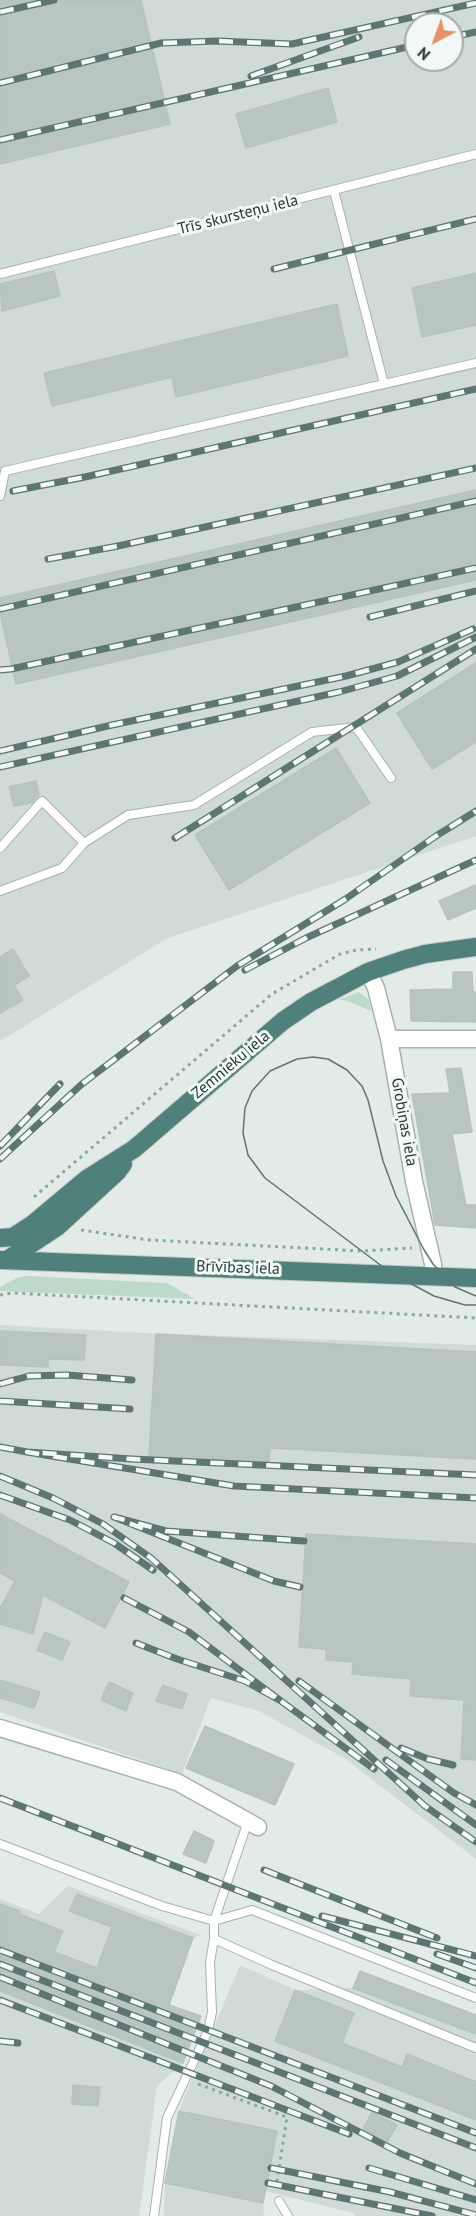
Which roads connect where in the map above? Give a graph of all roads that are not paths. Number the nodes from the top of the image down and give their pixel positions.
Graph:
1 (476, 154) edge
2 (334, 191) junction
3 (0, 274) edge
4 (476, 363) edge
5 (384, 384) junction
6 (0, 496) edge
7 (391, 778) dead end
8 (84, 843) junction
9 (0, 848) edge
10 (0, 891) edge
11 (476, 947) edge
12 (368, 972) junction
13 (389, 1039) junction
14 (476, 1039) edge
15 (134, 1149) junction
16 (6, 1238) edge
17 (2, 1261) edge
18 (433, 1275) junction
19 (476, 1278) edge
20 (0, 1728) edge
21 (253, 1824) joint
22 (0, 1844) edge
23 (214, 1921) junction
24 (214, 1939) junction
25 (476, 1998) edge
26 (476, 2048) edge
27 (279, 2201) road end
28 (154, 2216) edge
29 (288, 2216) edge

1 - 2 lane, Trīs skursteņu iela
2 - 3 lane, Trīs skursteņu iela
2 - 5 lane
4 - 5 lane
5 - 6 lane
7 - 8 lane
8 - 9 lane
8 - 10 lane
11 - 12 highway, Zemnieku iela
12 - 13 street, Grobiņas iela
12 - 15 highway, Zemnieku iela
13 - 14 street
13 - 18 street, Grobiņas iela
15 - 16 highway, Zemnieku iela
15 - 17 highway
17 - 18 highway, Brīvības iela
18 - 19 highway, Brīvības iela
20 - 21 street
21 - 23 lane
22 - 23 lane
23 - 24 lane
23 - 25 lane
24 - 26 lane
24 - 28 lane
27 - 29 lane

